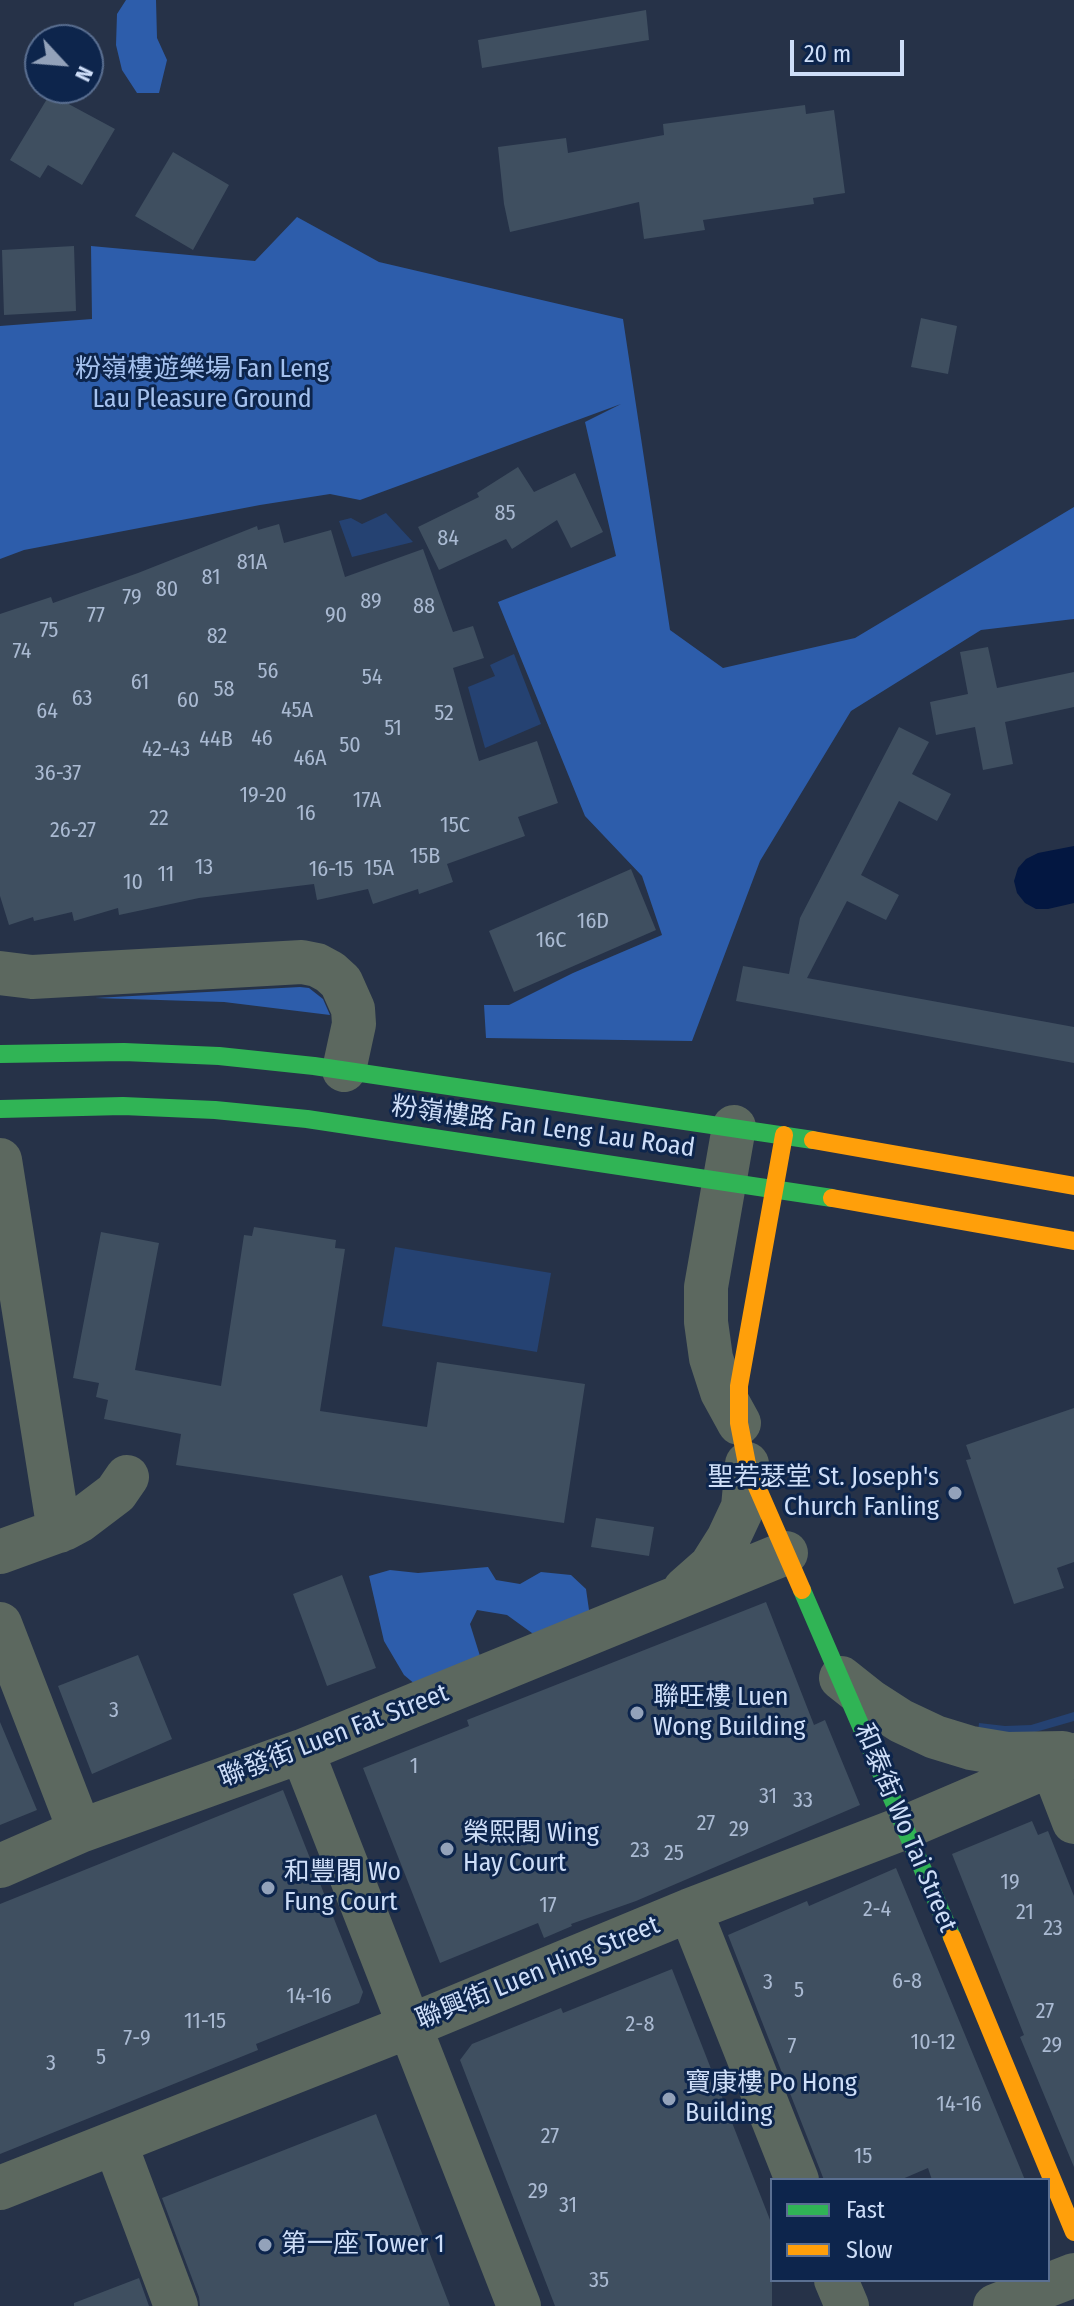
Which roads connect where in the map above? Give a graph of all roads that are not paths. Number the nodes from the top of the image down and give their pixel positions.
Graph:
1 (0, 973) edge
2 (0, 1054) edge
3 (344, 1070) junction
4 (0, 1109) edge
5 (734, 1127) junction
6 (784, 1135) junction
7 (0, 1160) edge
8 (725, 1181) junction
9 (1074, 1186) edge
10 (775, 1188) junction
11 (1074, 1241) edge
12 (743, 1443) junction
13 (127, 1477) dead end
14 (59, 1531) junction
15 (0, 1552) edge
16 (786, 1553) junction
17 (667, 1602) junction
18 (0, 1624) edge
19 (841, 1678) junction
20 (302, 1751) junction
21 (1067, 1757) edge
22 (1074, 1822) edge
23 (906, 1827) junction
24 (80, 1831) junction
25 (0, 1866) edge
26 (690, 1910) junction
27 (410, 2026) junction
28 (115, 2143) junction
29 (796, 2178) edge
30 (0, 2188) edge
31 (1074, 2232) edge
32 (1074, 2275) edge
33 (837, 2282) edge
34 (176, 2306) edge
35 (519, 2306) edge
36 (847, 2306) edge
37 (995, 2306) edge

1 - 3 street
2 - 3 street, 粉嶺樓路 Fan Leng Lau Road
3 - 5 street, 粉嶺樓路 Fan Leng Lau Road
4 - 8 street, 粉嶺樓路 Fan Leng Lau Road
5 - 6 street, 粉嶺樓路 Fan Leng Lau Road
5 - 8 street, 和泰街 Wo Tai Street
6 - 9 street, 粉嶺樓路 Fan Leng Lau Road
6 - 10 street, 和泰街 Wo Tai Street
7 - 14 street
8 - 10 street, 粉嶺樓路 Fan Leng Lau Road
8 - 12 street, 和泰街 Wo Tai Street
10 - 11 street, 粉嶺樓路 Fan Leng Lau Road
10 - 12 street, 和泰街 Wo Tai Street
12 - 16 street, 和泰街 Wo Tai Street
12 - 17 street, 聯發街 Luen Fat Street
13 - 14 street
14 - 15 street
16 - 17 street, 聯發街 Luen Fat Street
16 - 19 street, 和泰街 Wo Tai Street
17 - 20 street, 聯發街 Luen Fat Street
18 - 24 street
19 - 21 street
19 - 23 street, 和泰街 Wo Tai Street
20 - 24 street, 聯發街 Luen Fat Street
20 - 27 street
21 - 22 street
21 - 23 street, 聯興街 Luen Hing Street
23 - 26 street, 聯興街 Luen Hing Street
23 - 31 street, 和泰街 Wo Tai Street
24 - 25 street, 聯發街 Luen Fat Street
26 - 27 street, 聯興街 Luen Hing Street
26 - 29 street
27 - 28 street, 聯興街 Luen Hing Street
27 - 35 street
28 - 30 street, 聯興街 Luen Hing Street
28 - 34 street
32 - 37 street
33 - 36 street

